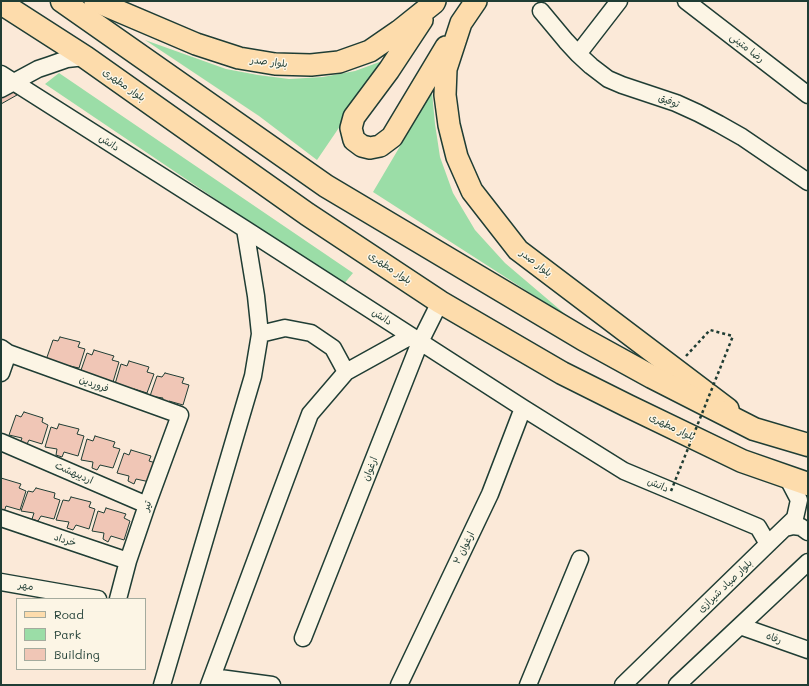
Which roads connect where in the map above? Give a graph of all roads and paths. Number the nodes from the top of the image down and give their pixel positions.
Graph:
1 (62, 1) edge
2 (95, 1) edge
3 (476, 1) edge
4 (619, 1) edge
5 (434, 2) edge
6 (1, 3) edge
7 (692, 3) edge
8 (541, 11) dead end
9 (460, 23) junction
10 (578, 54) junction
11 (85, 57) junction
12 (5, 82) edge
13 (808, 95) edge
14 (808, 182) edge
15 (245, 229) junction
16 (440, 302) junction
17 (260, 334) junction
18 (415, 339) junction
19 (5, 351) edge
20 (674, 368) junction
21 (346, 372) junction
22 (1, 373) edge
23 (523, 408) junction
24 (180, 415) joint
25 (754, 429) junction
26 (1, 442) edge
27 (808, 445) edge
28 (788, 477) junction
29 (808, 484) edge
30 (671, 490) junction
31 (147, 505) junction
32 (1, 518) edge
33 (785, 528) junction
34 (808, 532) edge
35 (768, 544) junction
36 (580, 560) dead end
37 (128, 561) junction
38 (808, 562) edge
39 (1, 582) edge
40 (92, 598) edge
41 (118, 598) edge
42 (740, 626) junction
43 (302, 638) dead end
44 (808, 650) edge
45 (210, 681) edge
46 (162, 685) edge
47 (272, 685) edge
48 (399, 685) edge
49 (528, 685) edge
50 (623, 685) edge
51 (677, 685) edge

1 - 25 highway
2 - 5 main road, بلوار صدر
3 - 9 main road, بلوار صدر
4 - 10 street
5 - 9 main road
6 - 11 highway, بلوار مطهری
7 - 13 street, رضا متینی
8 - 10 street, توفیق
9 - 20 main road, بلوار صدر
10 - 14 street, توفیق
11 - 12 street
11 - 16 highway, بلوار مطهری
12 - 15 street, دانش
15 - 17 street
15 - 18 street, دانش
16 - 18 street, ارغوان
16 - 28 highway, بلوار مطهری
17 - 21 street
17 - 46 street
18 - 21 street
18 - 23 street, دانش
18 - 43 street, ارغوان
19 - 22 street
19 - 24 street, فروردین
20 - 25 main road, بلوار صدر
20 - 30 path, bridge
21 - 45 street
23 - 30 street, دانش
23 - 48 street, ارغوان ۲
24 - 31 street, تیر
25 - 27 highway
26 - 31 street, اردیبهشت
28 - 29 highway, بلوار مطهری
28 - 33 street, بلوار صیاد شیرازی
30 - 35 street, دانش
31 - 37 street, تیر
32 - 37 street, خرداد
33 - 34 street
33 - 35 street, بلوار صیاد شیرازی
35 - 50 street, بلوار صیاد شیرازی
36 - 49 street
37 - 41 street, تیر
38 - 42 street
39 - 40 street, مهر
42 - 44 street, رفاه
42 - 51 street
45 - 47 street

